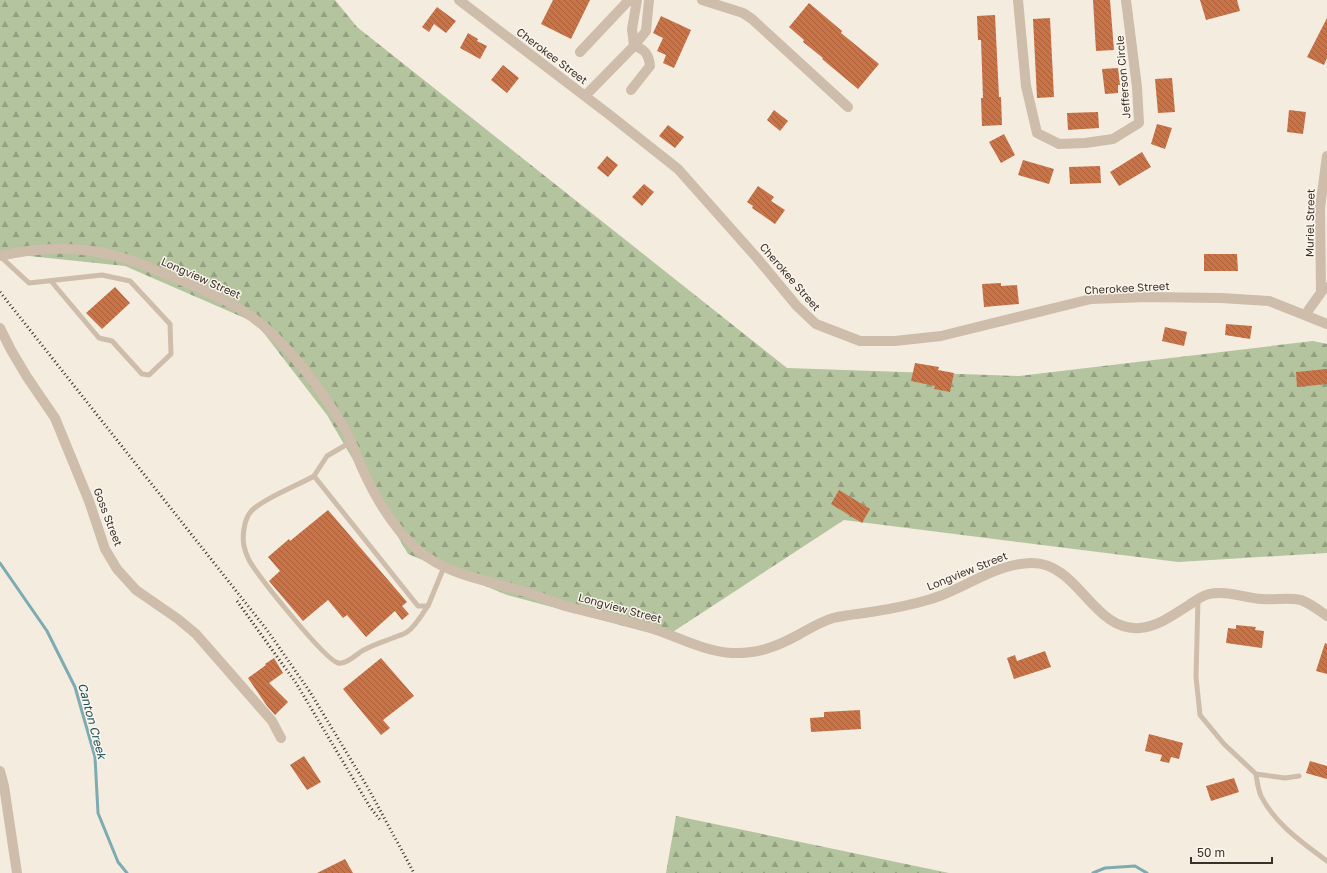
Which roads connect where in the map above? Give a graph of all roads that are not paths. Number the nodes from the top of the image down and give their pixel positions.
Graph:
1 (459, 0) edge
2 (629, 0) edge
3 (636, 0) edge
4 (650, 0) edge
5 (702, 0) edge
6 (1018, 0) edge
7 (1126, 0) edge
8 (634, 46) junction
9 (580, 52) dead end
10 (631, 90) dead end
11 (585, 96) junction
12 (848, 107) dead end
13 (1327, 156) edge
14 (0, 256) edge
15 (51, 281) junction
16 (1324, 287) edge
17 (1305, 314) junction
18 (1327, 324) edge
19 (0, 328) edge
20 (351, 442) junction
21 (314, 476) junction
22 (444, 567) junction
23 (1198, 599) junction
24 (428, 606) junction
25 (1327, 616) edge
26 (281, 738) dead end
27 (0, 771) edge
28 (1256, 774) junction
29 (1299, 776) dead end
30 (1327, 861) edge
31 (17, 873) edge

1 - 11 street, Cherokee Street
2 - 9 street
3 - 8 street
4 - 8 street
5 - 12 street
6 - 7 street, Jefferson Circle
8 - 10 street
8 - 11 street
11 - 17 street, Cherokee Street
13 - 16 street, Muriel Street
14 - 15 lane
14 - 20 street, Longview Street
15 - 15 lane
16 - 17 street
17 - 18 street, Cherokee Street
19 - 26 street, Goss Street
20 - 21 lane
20 - 22 street, Longview Street
21 - 24 lane
21 - 24 lane
22 - 23 street, Longview Street
22 - 24 lane
23 - 25 street, Longview Street
23 - 28 lane
27 - 31 street
28 - 29 lane
28 - 30 lane

